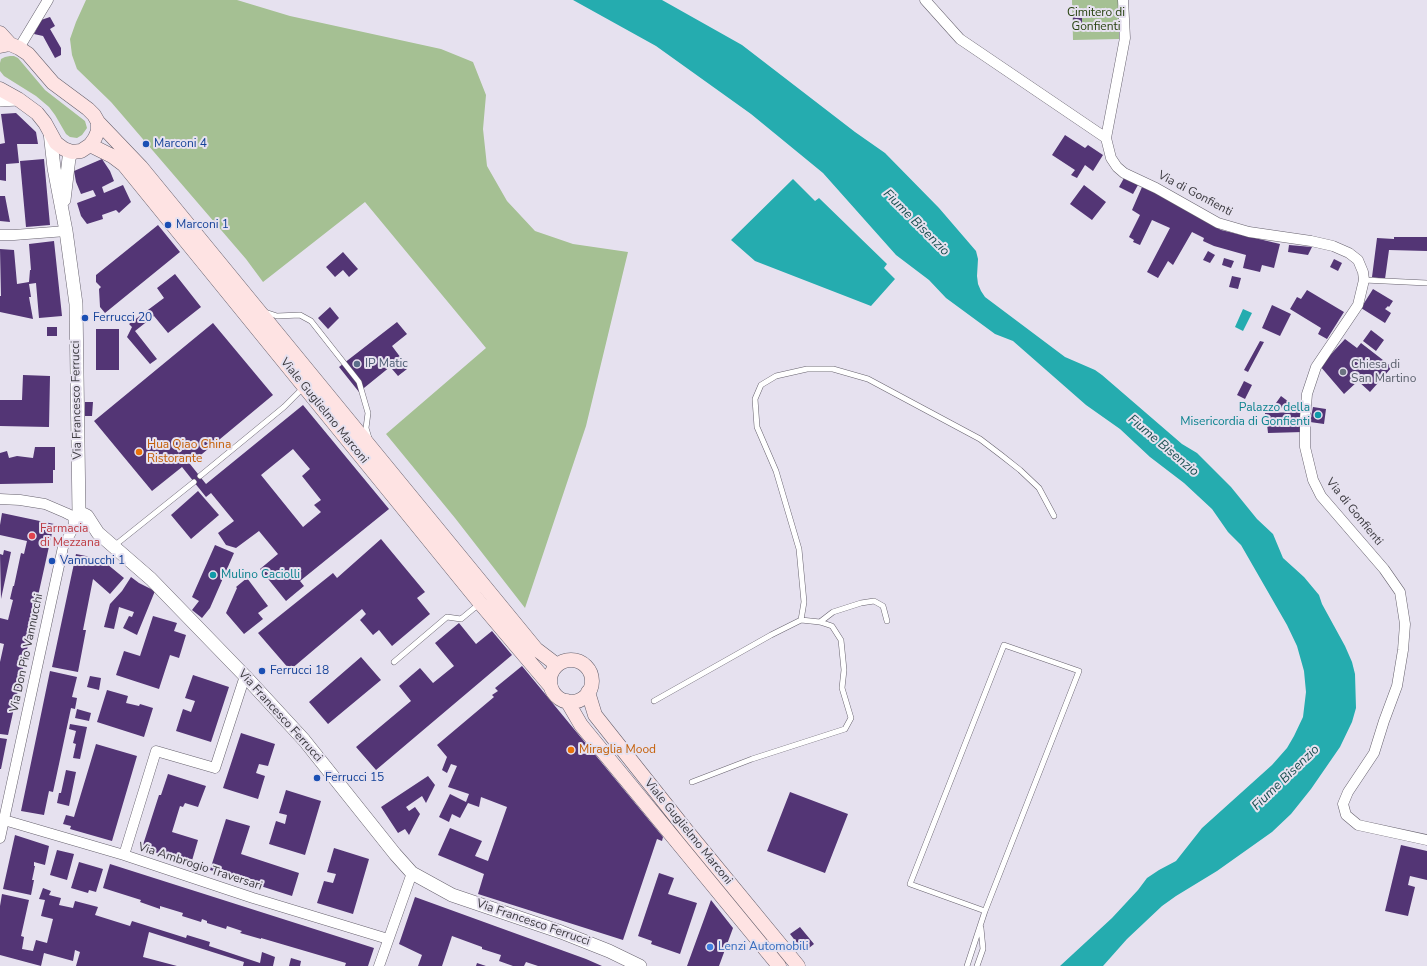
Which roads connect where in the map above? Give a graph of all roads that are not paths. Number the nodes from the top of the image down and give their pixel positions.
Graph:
1 (48, 0) edge
2 (926, 0) edge
3 (1123, 0) edge
4 (0, 33) edge
5 (10, 46) edge
6 (0, 89) edge
7 (18, 99) junction
8 (0, 100) edge
9 (98, 122) junction
10 (50, 132) junction
11 (1106, 138) junction
12 (90, 145) junction
13 (72, 152) junction
14 (62, 216) junction
15 (66, 231) junction
16 (0, 235) edge
17 (1364, 280) junction
18 (1427, 283) edge
19 (258, 309) junction
20 (304, 387) junction
21 (371, 447) junction
22 (200, 476) dead end
23 (194, 482) dead end
24 (0, 499) edge
25 (1054, 516) dead end
26 (81, 519) junction
27 (114, 546) junction
28 (480, 603) junction
29 (801, 620) junction
30 (887, 621) dead end
31 (820, 622) junction
32 (394, 662) dead end
33 (557, 665) junction
34 (245, 676) junction
35 (551, 687) junction
36 (588, 692) junction
37 (567, 701) junction
38 (654, 701) dead end
39 (692, 782) dead end
40 (4, 820) junction
41 (0, 838) edge
42 (1427, 840) edge
43 (124, 855) junction
44 (412, 873) junction
45 (985, 911) junction
46 (980, 925) junction
47 (388, 939) junction
48 (967, 965) edge
49 (379, 966) edge
50 (640, 966) edge
51 (779, 966) edge
52 (798, 966) edge
53 (977, 966) edge

1 - 5 street
2 - 11 street
3 - 11 street, Via di Gonfienti
4 - 5 main road
5 - 9 main road
6 - 7 main road
7 - 8 street
7 - 10 main road
9 - 12 main road
9 - 19 main road, Viale Guglielmo Marconi
10 - 13 main road
10 - 14 street, Via Francesco Ferrucci
11 - 17 street, Via di Gonfienti
12 - 13 main road
12 - 20 main road, Viale Guglielmo Marconi
13 - 14 street
14 - 15 street, Via Francesco Ferrucci
15 - 16 street
15 - 26 street, Via Francesco Ferrucci
17 - 18 lane
17 - 42 street, Via di Gonfienti
19 - 21 main road, Viale Guglielmo Marconi
19 - 21 lane
20 - 22 lane
20 - 28 main road, Viale Guglielmo Marconi
21 - 33 main road, Viale Guglielmo Marconi
23 - 27 lane
24 - 26 street
25 - 29 lane
26 - 27 street, Via Francesco Ferrucci
26 - 40 street, Via Don Pio Vannucchi
27 - 34 street, Via Francesco Ferrucci
28 - 32 lane
28 - 35 main road, Viale Guglielmo Marconi
29 - 31 lane
29 - 38 lane
30 - 31 lane
31 - 39 lane
33 - 35 main road
33 - 36 main road, Viale Guglielmo Marconi
34 - 43 street
34 - 44 street, Via Francesco Ferrucci
35 - 37 main road, Viale Guglielmo Marconi
36 - 37 main road
36 - 52 main road, Viale Guglielmo Marconi
37 - 51 main road, Viale Guglielmo Marconi
40 - 41 street, Via Don Pio Vannucchi
40 - 43 street, Via Ambrogio Traversari
43 - 47 street, Via Ambrogio Traversari
44 - 47 street
44 - 50 street, Via Francesco Ferrucci
45 - 45 lane
45 - 46 lane
46 - 48 lane
46 - 53 lane
47 - 49 street

